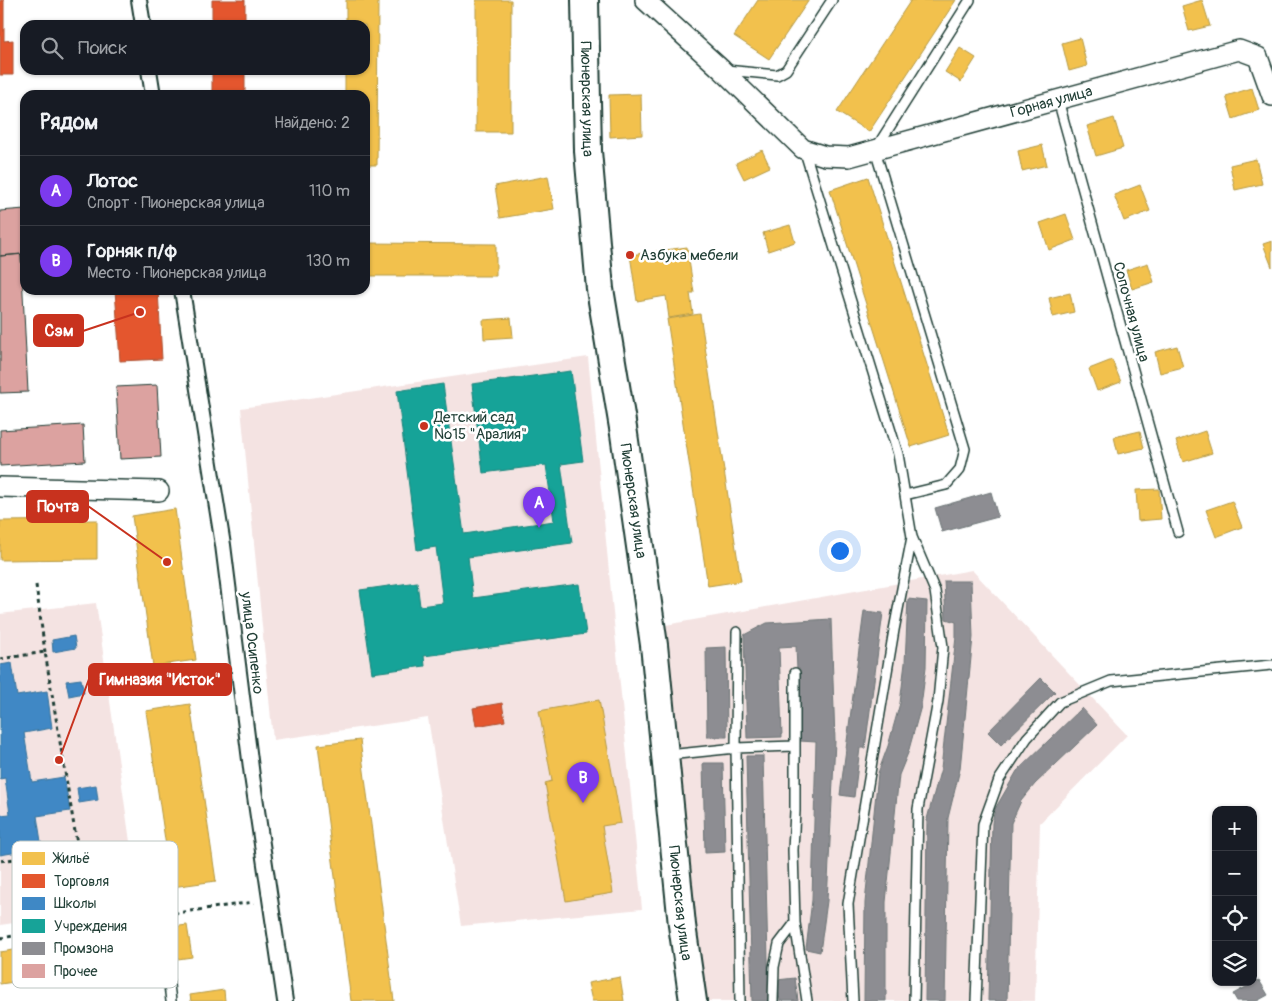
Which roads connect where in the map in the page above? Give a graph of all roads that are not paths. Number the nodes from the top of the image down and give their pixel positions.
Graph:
1 (139, 0) edge
2 (585, 0) edge
3 (645, 0) edge
4 (832, 0) edge
5 (970, 0) edge
6 (142, 20) edge
7 (722, 70) junction
8 (151, 75) edge
9 (152, 90) edge
10 (1272, 96) edge
11 (1058, 100) junction
12 (804, 149) junction
13 (875, 150) junction
14 (183, 295) edge
15 (0, 487) edge
16 (159, 491) dead end
17 (905, 495) junction
18 (1178, 532) dead end
19 (912, 537) junction
20 (737, 632) dead end
21 (1272, 664) edge
22 (794, 673) dead end
23 (794, 746) junction
24 (736, 748) junction
25 (666, 755) junction
26 (796, 923) junction
27 (169, 988) edge
28 (171, 1001) edge
29 (285, 1001) edge
30 (693, 1001) edge
31 (740, 1001) edge
32 (773, 1001) edge
33 (807, 1001) edge
34 (853, 1001) edge
35 (914, 1001) edge
36 (976, 1001) edge

1 - 6 street
2 - 25 main road, Пионерская улица
3 - 7 street
4 - 7 lane
5 - 13 lane
7 - 12 street
8 - 9 street
10 - 11 street, Горная улица
11 - 13 street, Горная улица
11 - 18 lane, Сопочная улица
12 - 13 street, Горная улица
12 - 17 lane
13 - 17 lane
14 - 29 street, улица Осипенко
15 - 16 street
17 - 19 lane
19 - 34 lane
19 - 35 lane
20 - 24 lane
21 - 36 lane
22 - 23 lane
23 - 24 lane
23 - 26 lane
24 - 25 lane
24 - 31 lane
25 - 30 main road, Пионерская улица
26 - 32 lane
26 - 33 lane
27 - 28 lane

